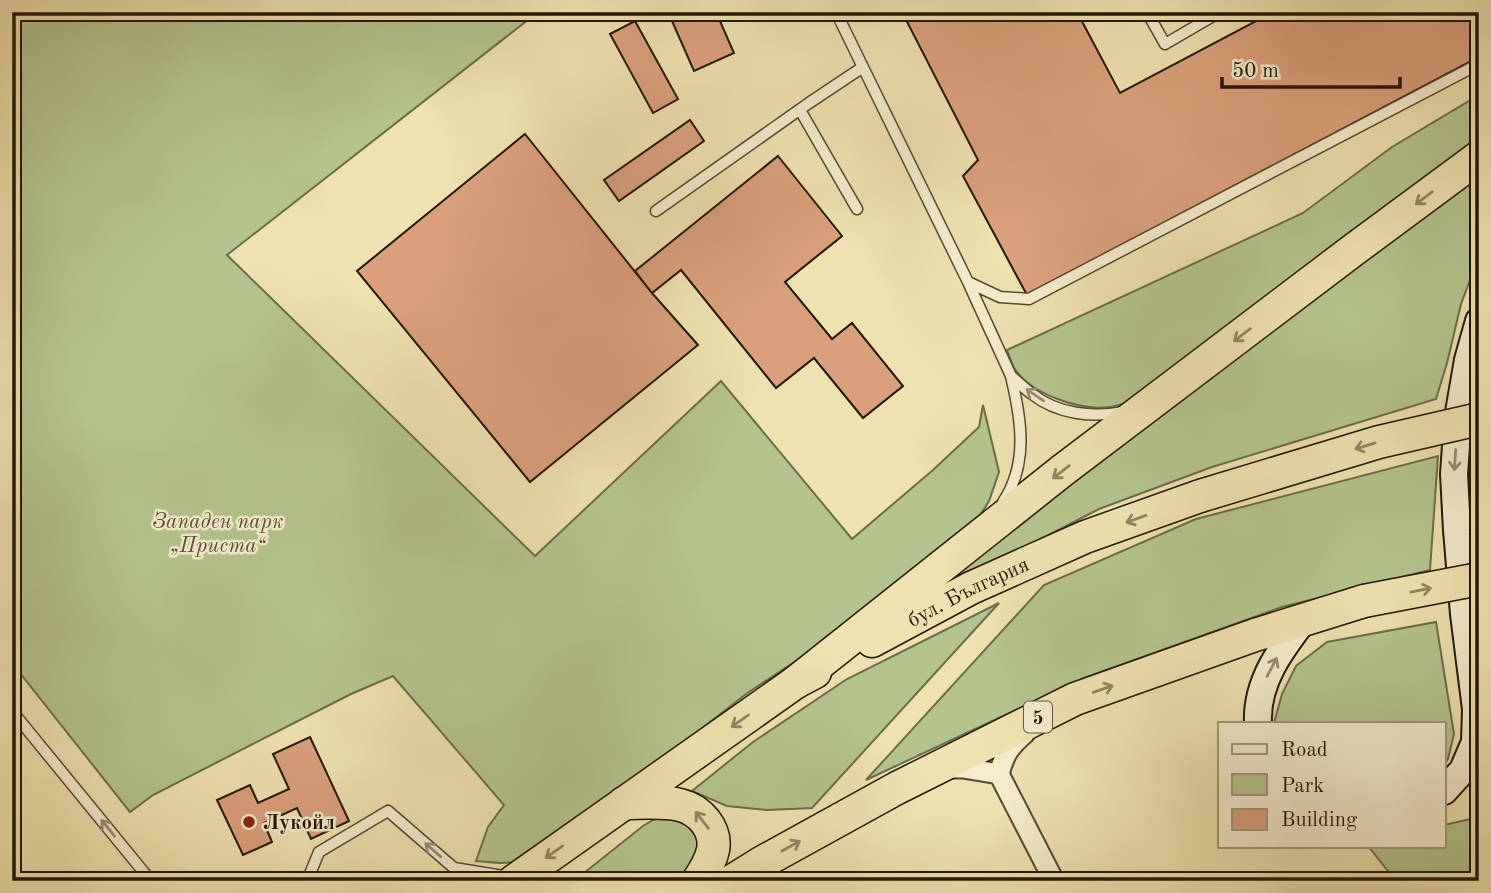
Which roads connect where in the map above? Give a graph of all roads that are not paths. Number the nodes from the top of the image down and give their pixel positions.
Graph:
1 (836, 12) edge
2 (1147, 12) edge
3 (1220, 12) edge
4 (1479, 64) edge
5 (863, 67) junction
6 (800, 110) junction
7 (1479, 157) edge
8 (857, 209) dead end
9 (656, 211) dead end
10 (968, 282) junction
11 (1479, 321) edge
12 (1011, 376) junction
13 (1147, 406) junction
14 (1479, 419) edge
15 (971, 544) junction
16 (1479, 579) edge
17 (1305, 618) junction
18 (796, 682) junction
19 (1051, 710) junction
20 (12, 711) edge
21 (1258, 722) edge
22 (937, 768) junction
23 (999, 774) junction
24 (1446, 789) edge
25 (624, 803) junction
26 (516, 879) edge
27 (151, 881) edge
28 (307, 881) edge
29 (698, 881) edge
30 (732, 881) edge
31 (1054, 881) edge

1 - 5 lane
2 - 3 lane
4 - 10 lane
5 - 6 lane
5 - 10 lane
6 - 8 lane
6 - 9 lane
7 -> 13 highway
10 - 12 lane
11 -> 24 main road
13 -> 12 lane
12 - 15 lane
13 -> 15 highway
14 -> 18 highway, бул. България, bridge
15 - 18 highway
17 -> 16 highway, 5, bridge
19 -> 17 highway, 5
21 -> 17 main road
18 -> 25 highway, бул. България
19 - 22 highway, 5
19 - 23 street
27 -> 20 lane
22 - 23 street
30 -> 22 highway, 5
23 - 31 street
25 -> 26 highway, бул. България
29 -> 25 highway
26 -> 28 lane

